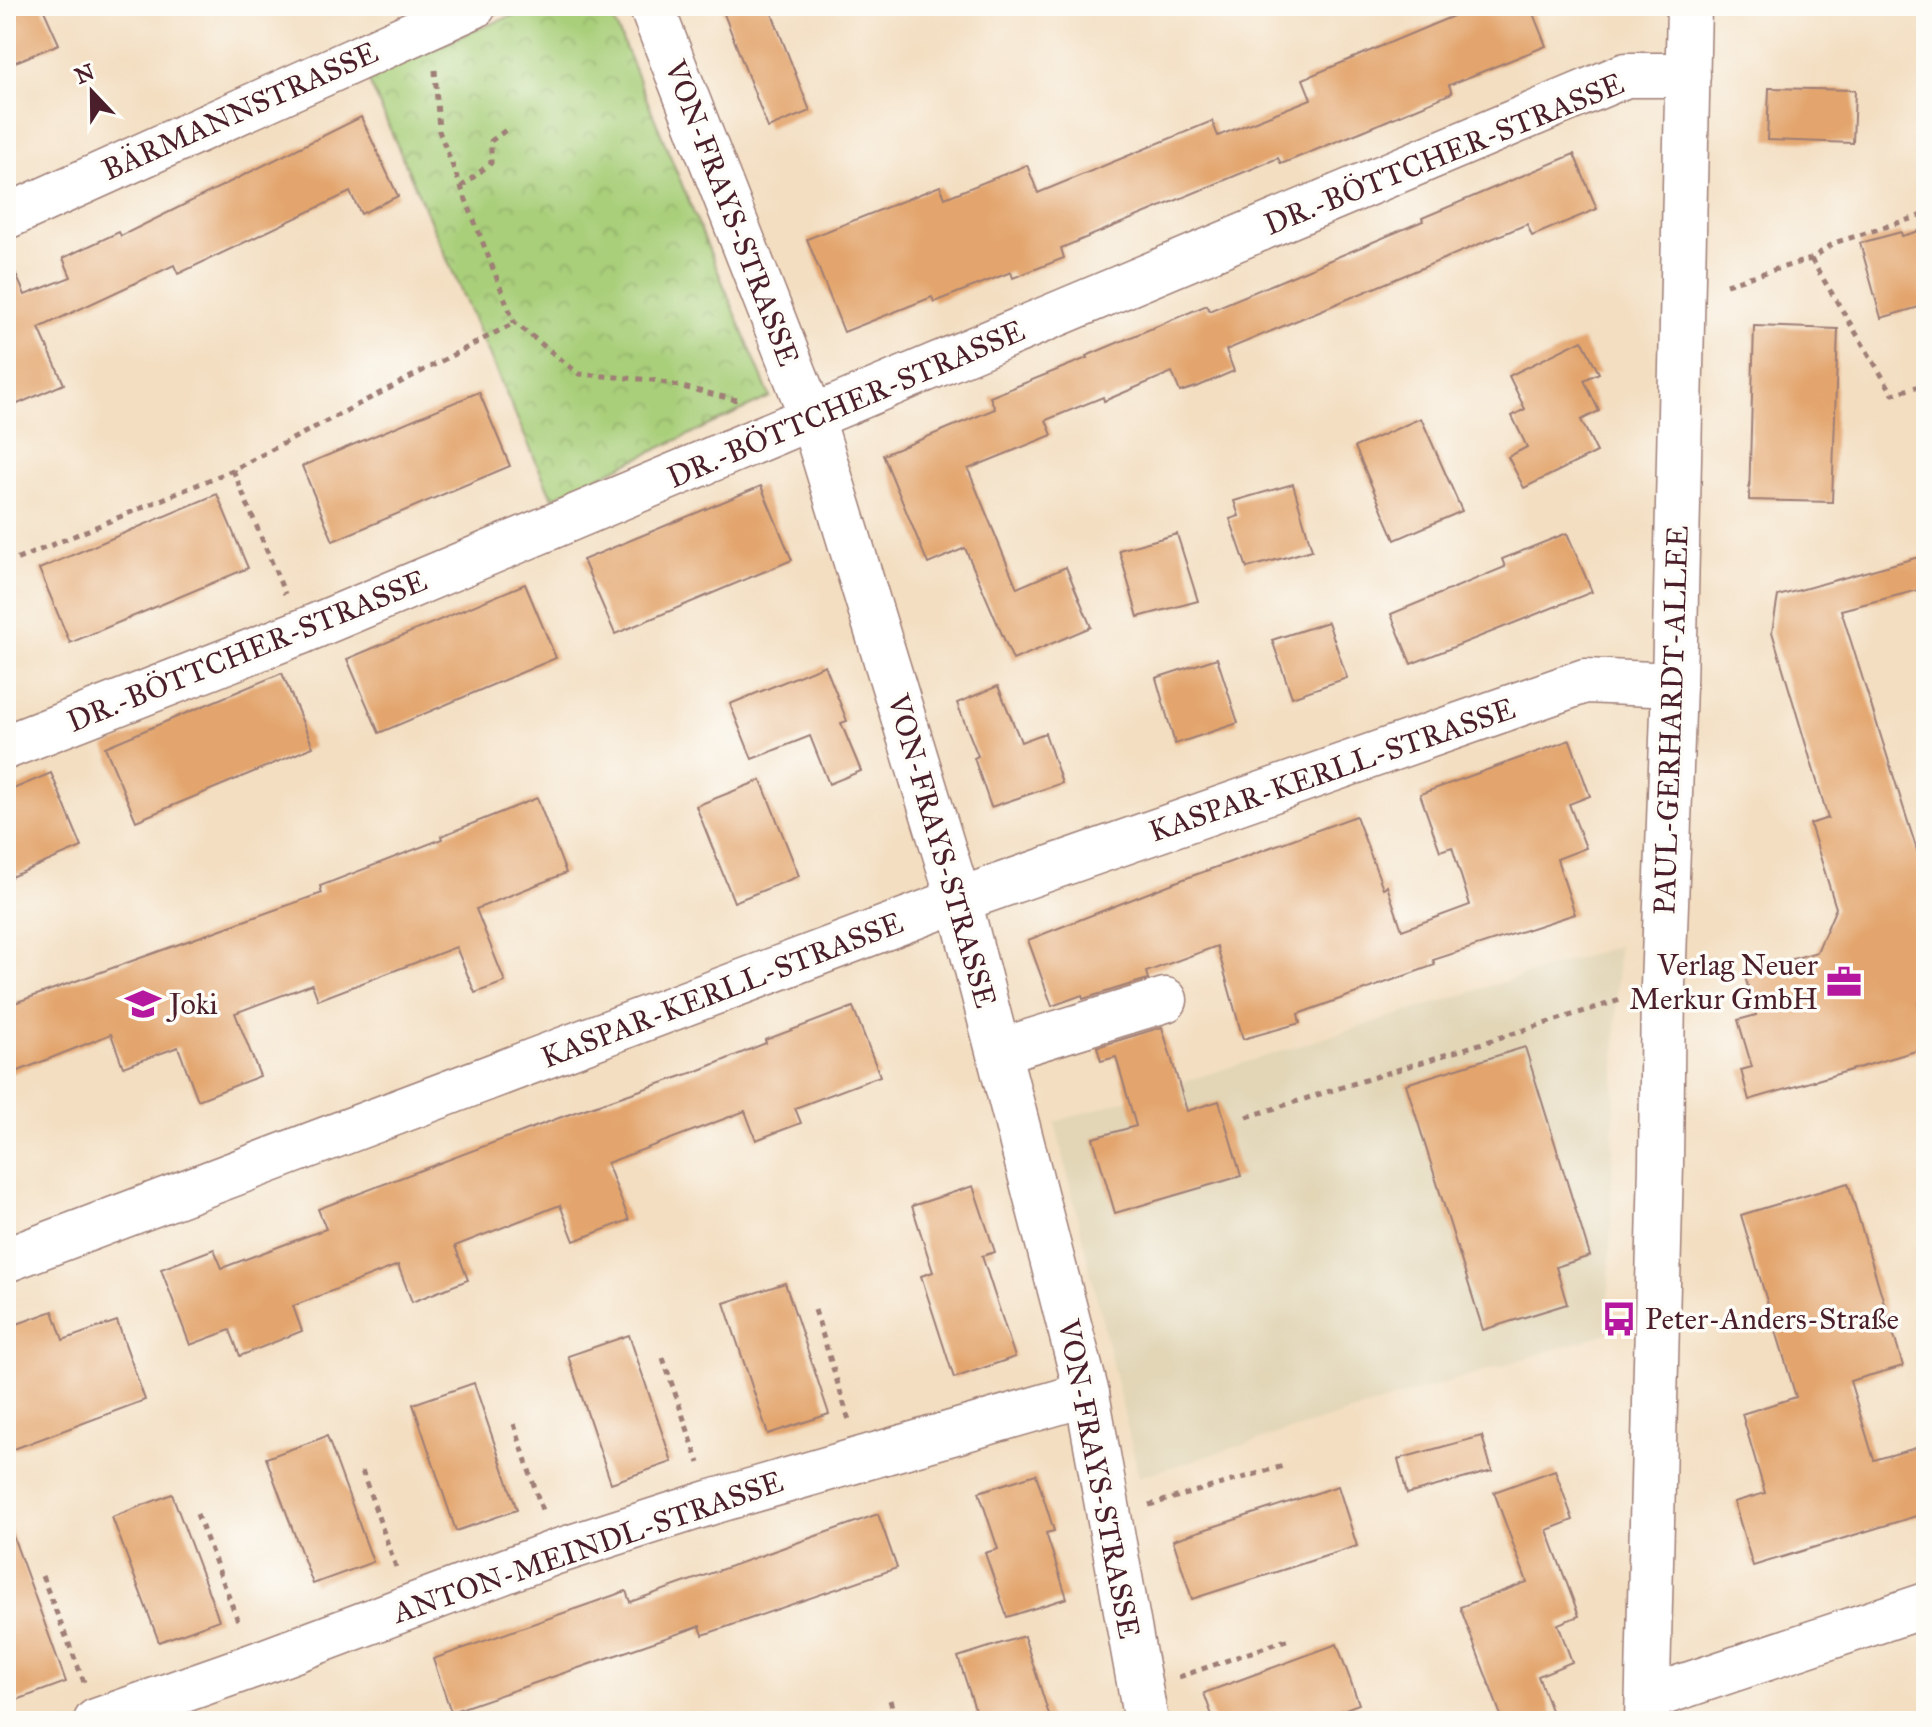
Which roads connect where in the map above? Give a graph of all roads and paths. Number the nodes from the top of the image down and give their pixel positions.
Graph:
1 (651, 6) edge
2 (1689, 6) edge
3 (459, 12) edge
4 (1688, 75) junction
5 (510, 127) dead end
6 (461, 187) junction
7 (1926, 214) edge
8 (6, 217) edge
9 (1811, 259) junction
10 (1683, 297) junction
11 (514, 322) junction
12 (1926, 384) edge
13 (812, 418) junction
14 (233, 470) junction
15 (6, 564) edge
16 (301, 632) junction
17 (1674, 685) junction
18 (6, 747) edge
19 (959, 900) junction
20 (1663, 986) junction
21 (1165, 1000) dead end
22 (999, 1051) junction
23 (1247, 1117) dead end
24 (6, 1260) edge
25 (815, 1310) dead end
26 (663, 1358) dead end
27 (1087, 1394) junction
28 (514, 1424) dead end
29 (862, 1459) junction
30 (1287, 1465) dead end
31 (362, 1471) dead end
32 (712, 1502) junction
33 (197, 1514) dead end
34 (1109, 1516) junction
35 (556, 1552) junction
36 (42, 1576) dead end
37 (1926, 1605) edge
38 (409, 1606) junction
39 (1289, 1639) dead end
40 (255, 1665) junction
41 (890, 1700) dead end
42 (1143, 1706) edge
43 (1648, 1710) edge
44 (98, 1720) edge
45 (896, 1721) edge

1 - 13 street, VON-FRAYS-STRASSE
2 - 4 street, PAUL-GERHARDT-ALLEE
3 - 6 path
3 - 8 street, BÄRMANNSTRASSE
4 - 10 street, PAUL-GERHARDT-ALLEE
4 - 13 street, DR.-BÖTTCHER-STRASSE
5 - 6 path
6 - 11 path
7 - 9 path
9 - 10 path
9 - 12 path
10 - 17 street, PAUL-GERHARDT-ALLEE
11 - 13 path
11 - 14 path
13 - 16 street, DR.-BÖTTCHER-STRASSE
13 - 19 street, VON-FRAYS-STRASSE
14 - 15 path
14 - 16 path
16 - 18 street, DR.-BÖTTCHER-STRASSE
17 - 19 street, KASPAR-KERLL-STRASSE
17 - 20 street, PAUL-GERHARDT-ALLEE
19 - 22 street, VON-FRAYS-STRASSE
19 - 24 street, KASPAR-KERLL-STRASSE
20 - 23 path
20 - 43 street, PAUL-GERHARDT-ALLEE
21 - 22 street
22 - 27 street, VON-FRAYS-STRASSE
25 - 29 path
26 - 32 path
27 - 29 street, ANTON-MEINDL-STRASSE
27 - 34 street, VON-FRAYS-STRASSE
28 - 35 path
29 - 32 street, ANTON-MEINDL-STRASSE
30 - 34 path
31 - 38 path
32 - 35 street, ANTON-MEINDL-STRASSE
33 - 40 path
34 - 42 street, VON-FRAYS-STRASSE
35 - 38 street, ANTON-MEINDL-STRASSE
36 - 44 path
37 - 43 street
38 - 40 street, ANTON-MEINDL-STRASSE
39 - 42 path
40 - 44 street, ANTON-MEINDL-STRASSE
41 - 45 path

